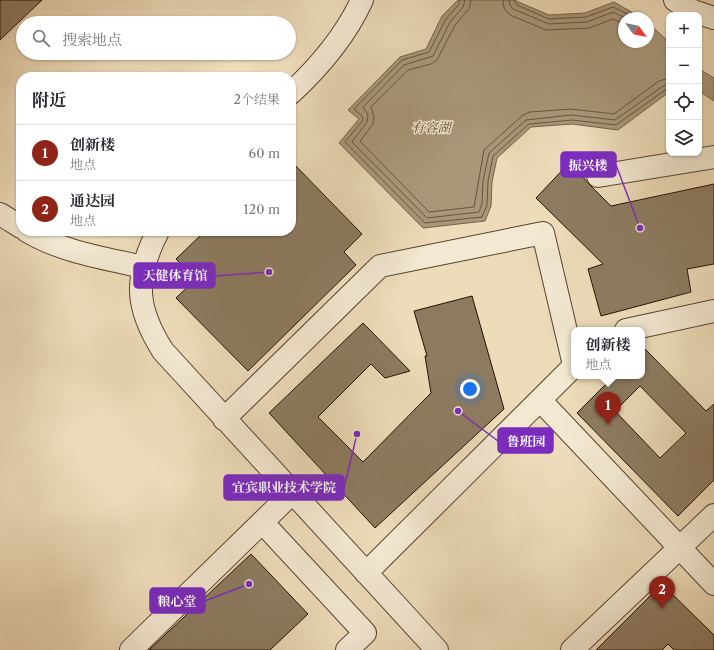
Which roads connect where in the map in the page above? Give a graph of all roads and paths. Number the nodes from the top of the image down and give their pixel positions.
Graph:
1 (362, 0) edge
2 (675, 0) edge
3 (714, 18) edge
4 (296, 88) edge
5 (714, 157) edge
6 (598, 176) dead end
7 (0, 214) edge
8 (16, 224) edge
9 (36, 236) edge
10 (156, 236) edge
11 (143, 267) junction
12 (714, 311) edge
13 (640, 327) edge
14 (571, 353) edge
15 (571, 369) edge
16 (540, 400) junction
17 (224, 419) junction
18 (292, 493) junction
19 (714, 515) edge
20 (262, 522) junction
21 (680, 548) junction
22 (366, 573) junction
23 (714, 584) edge
24 (431, 648) edge
25 (131, 650) edge
26 (347, 650) edge
27 (572, 650) edge

1 - 4 street
2 - 3 street
5 - 6 street
7 - 8 street
9 - 11 street
10 - 11 street
11 - 17 street
12 - 13 street
14 - 17 street
15 - 16 street
16 - 21 street
16 - 22 street
17 - 18 street
18 - 20 street
18 - 22 street
19 - 21 street
20 - 25 street
20 - 26 street
21 - 23 street
21 - 27 street
22 - 24 street

